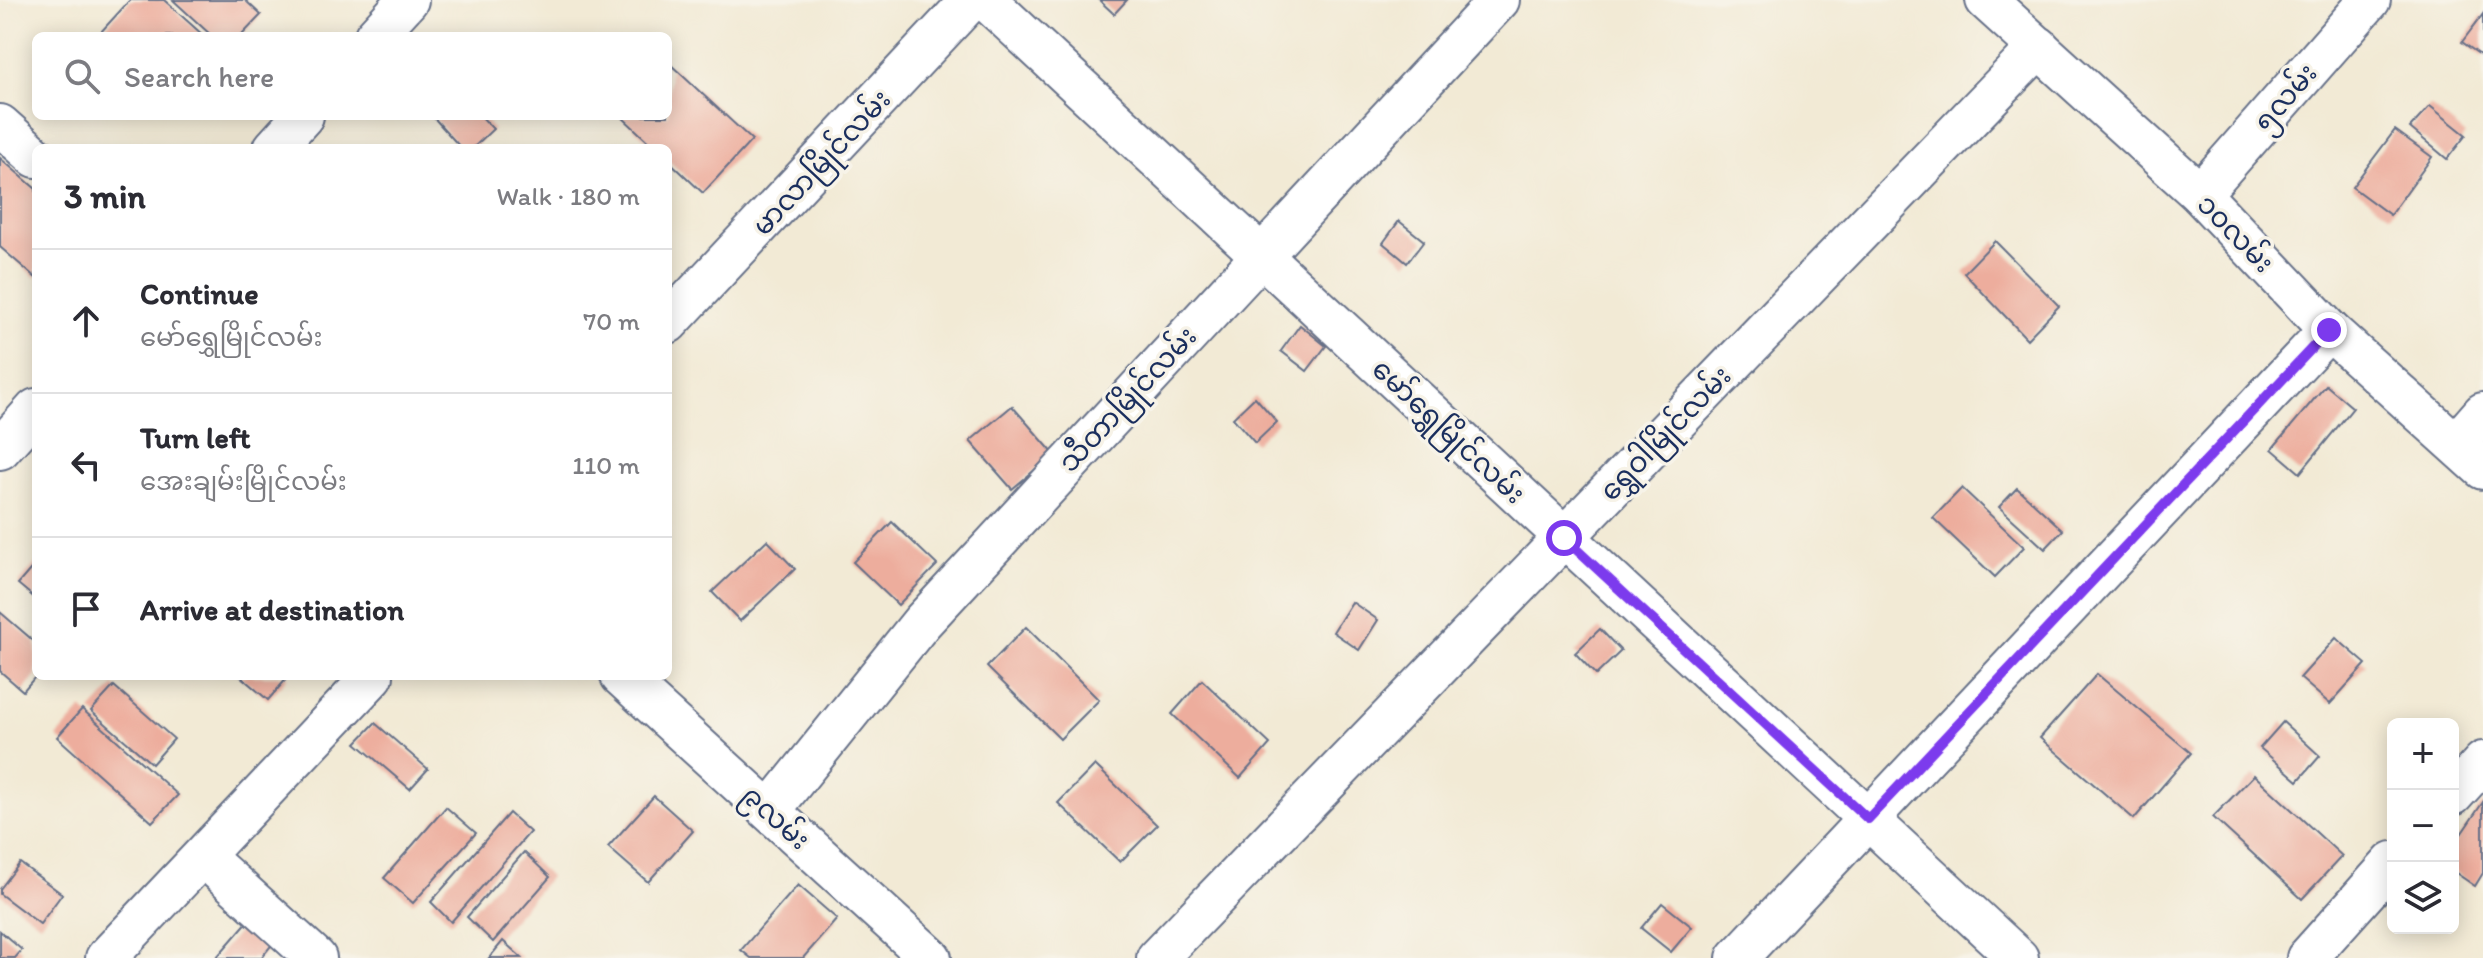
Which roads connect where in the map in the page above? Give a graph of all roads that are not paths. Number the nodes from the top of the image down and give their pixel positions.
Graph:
1 (408, 0) edge
2 (971, 0) edge
3 (986, 0) edge
4 (1499, 0) edge
5 (1986, 0) edge
6 (2370, 0) edge
7 (379, 32) edge
8 (2039, 47) junction
9 (299, 120) edge
10 (0, 125) edge
11 (278, 144) edge
12 (32, 153) edge
13 (2200, 194) junction
14 (1261, 255) junction
15 (672, 319) edge
16 (2329, 330) junction
17 (32, 413) edge
18 (2483, 413) edge
19 (0, 449) edge
20 (2470, 456) edge
21 (1564, 538) junction
22 (369, 680) edge
23 (625, 680) edge
24 (2483, 762) edge
25 (2458, 790) edge
26 (770, 811) junction
27 (1868, 819) junction
28 (204, 857) junction
29 (2387, 869) edge
30 (106, 958) edge
31 (316, 958) edge
32 (931, 958) edge
33 (1157, 958) edge
34 (1737, 958) edge
35 (2018, 958) edge
36 (2307, 958) edge

1 - 7 street
2 - 15 street, မာလာမြိုင်လမ်း
3 - 14 street, မော်ရွှေမြိုင်လမ်း
4 - 14 street, သီတာမြိုင်လမ်း
5 - 8 street, ၁၀လမ်း
6 - 13 street, ၅လမ်း
8 - 13 street, ၁၀လမ်း
8 - 21 street, ရွှေဝါမြိုင်လမ်း
9 - 11 street
10 - 12 street
13 - 16 street, ၁၀လမ်း
14 - 21 street, မော်ရွှေမြိုင်လမ်း
14 - 26 street, သီတာမြိုင်လမ်း
16 - 20 street, ၁၀လမ်း
16 - 27 street
17 - 19 street
18 - 20 street
21 - 27 street, မော်ရွှေမြိုင်လမ်း
21 - 33 street, ရွှေဝါမြိုင်လမ်း
22 - 28 street
23 - 26 street, ၉လမ်း
24 - 25 street
26 - 32 street, ၉လမ်း
27 - 34 street
27 - 35 street, မော်ရွှေမြိုင်လမ်း
28 - 30 street
28 - 31 street
29 - 36 street

